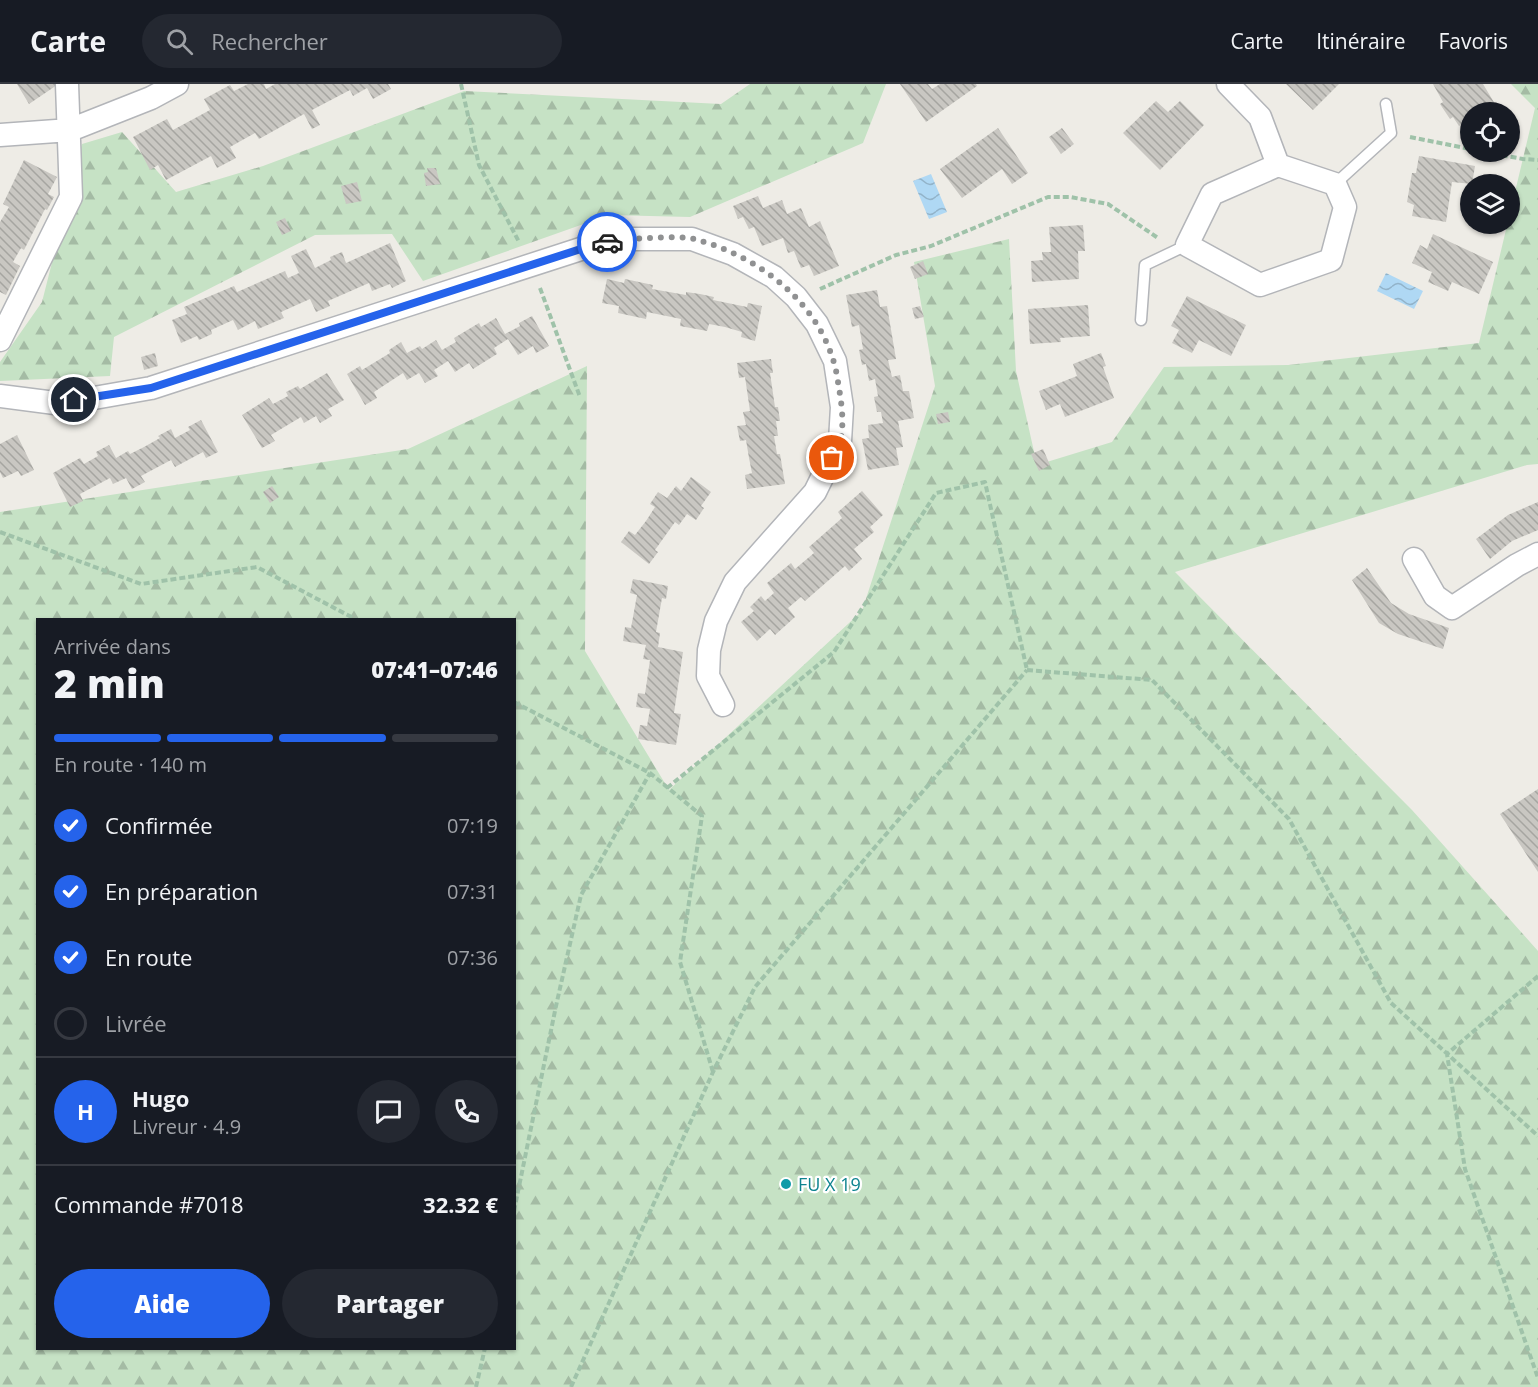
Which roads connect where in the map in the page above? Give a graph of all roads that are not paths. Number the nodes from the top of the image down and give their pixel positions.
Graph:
1 (68, 84) edge
2 (177, 84) edge
3 (1228, 84) edge
4 (1386, 104) dead end
5 (70, 130) junction
6 (0, 135) edge
7 (1278, 165) junction
8 (1335, 184) junction
9 (1182, 247) junction
10 (1141, 320) dead end
11 (0, 340) edge
12 (0, 396) edge
13 (1538, 554) edge
14 (1414, 559) dead end
15 (723, 705) dead end

1 - 5 street
2 - 5 street
3 - 7 street
4 - 8 lane
5 - 6 street
5 - 11 street
7 - 8 street
7 - 9 street
8 - 9 street
9 - 10 lane
12 - 15 street
13 - 14 street

